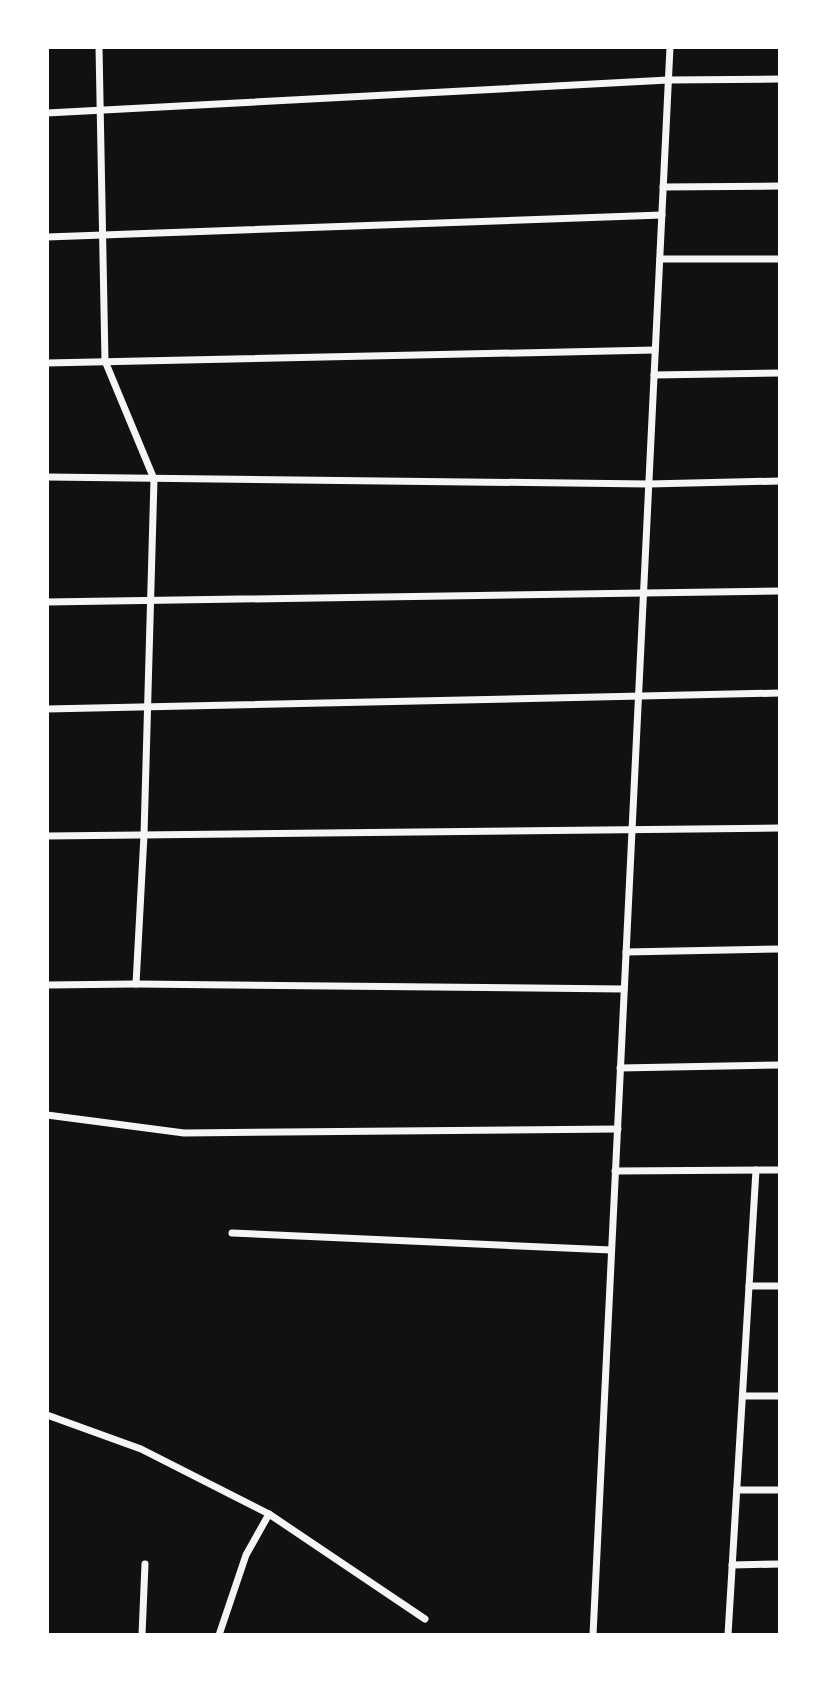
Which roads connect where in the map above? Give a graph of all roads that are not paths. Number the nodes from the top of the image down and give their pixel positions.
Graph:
1 (99, 47) edge
2 (670, 47) edge
3 (780, 79) edge
4 (668, 80) junction
5 (101, 110) junction
6 (47, 113) edge
7 (780, 186) edge
8 (663, 187) junction
9 (662, 215) junction
10 (103, 235) junction
11 (47, 237) edge
12 (660, 259) junction
13 (780, 259) edge
14 (655, 350) junction
15 (106, 361) junction
16 (47, 363) edge
17 (780, 373) edge
18 (654, 375) junction
19 (47, 477) edge
20 (153, 479) junction
21 (780, 481) edge
22 (649, 484) junction
23 (780, 591) edge
24 (643, 594) junction
25 (150, 601) junction
26 (47, 602) edge
27 (780, 693) edge
28 (638, 696) junction
29 (147, 707) junction
30 (47, 709) edge
31 (780, 828) edge
32 (632, 830) junction
33 (144, 835) junction
34 (47, 836) edge
35 (780, 949) edge
36 (626, 952) junction
37 (136, 984) junction
38 (47, 985) edge
39 (624, 989) junction
40 (780, 1065) edge
41 (620, 1068) junction
42 (47, 1115) edge
43 (618, 1129) junction
44 (756, 1170) junction
45 (780, 1170) edge
46 (615, 1171) junction
47 (232, 1233) dead end
48 (611, 1250) junction
49 (749, 1286) junction
50 (780, 1286) edge
51 (743, 1396) junction
52 (780, 1396) edge
53 (47, 1415) edge
54 (737, 1490) junction
55 (780, 1490) edge
56 (269, 1514) junction
57 (145, 1564) dead end
58 (732, 1564) junction
59 (780, 1564) edge
60 (425, 1619) dead end
61 (142, 1635) edge
62 (219, 1635) edge
63 (593, 1635) edge
64 (728, 1635) edge

1 - 5 street
2 - 4 street
3 - 4 street
4 - 5 street
4 - 8 street
5 - 6 street
5 - 10 street
7 - 8 street
8 - 9 street
9 - 10 street
9 - 12 street
10 - 11 street
10 - 15 street
12 - 13 street
12 - 14 street
14 - 15 street
14 - 18 street
15 - 16 street
15 - 20 street
17 - 18 street
18 - 22 street
19 - 20 street
20 - 22 street
20 - 25 street
21 - 22 street
22 - 24 street
23 - 24 street
24 - 25 street
24 - 28 street
25 - 26 street
25 - 29 street
27 - 28 street
28 - 29 street
28 - 32 street
29 - 30 street
29 - 33 street
31 - 32 street
32 - 33 street
32 - 36 street
33 - 34 street
33 - 37 street
35 - 36 street
36 - 39 street
37 - 38 street
37 - 39 street
39 - 41 street
40 - 41 street
41 - 43 street
42 - 43 street
43 - 46 street
44 - 45 street
44 - 46 street
44 - 49 street
46 - 48 street
47 - 48 street
48 - 63 street
49 - 50 street
49 - 51 street
51 - 52 street
51 - 54 street
53 - 56 street
54 - 55 street
54 - 58 street
56 - 60 street
56 - 62 street
57 - 61 street
58 - 59 street
58 - 64 street

